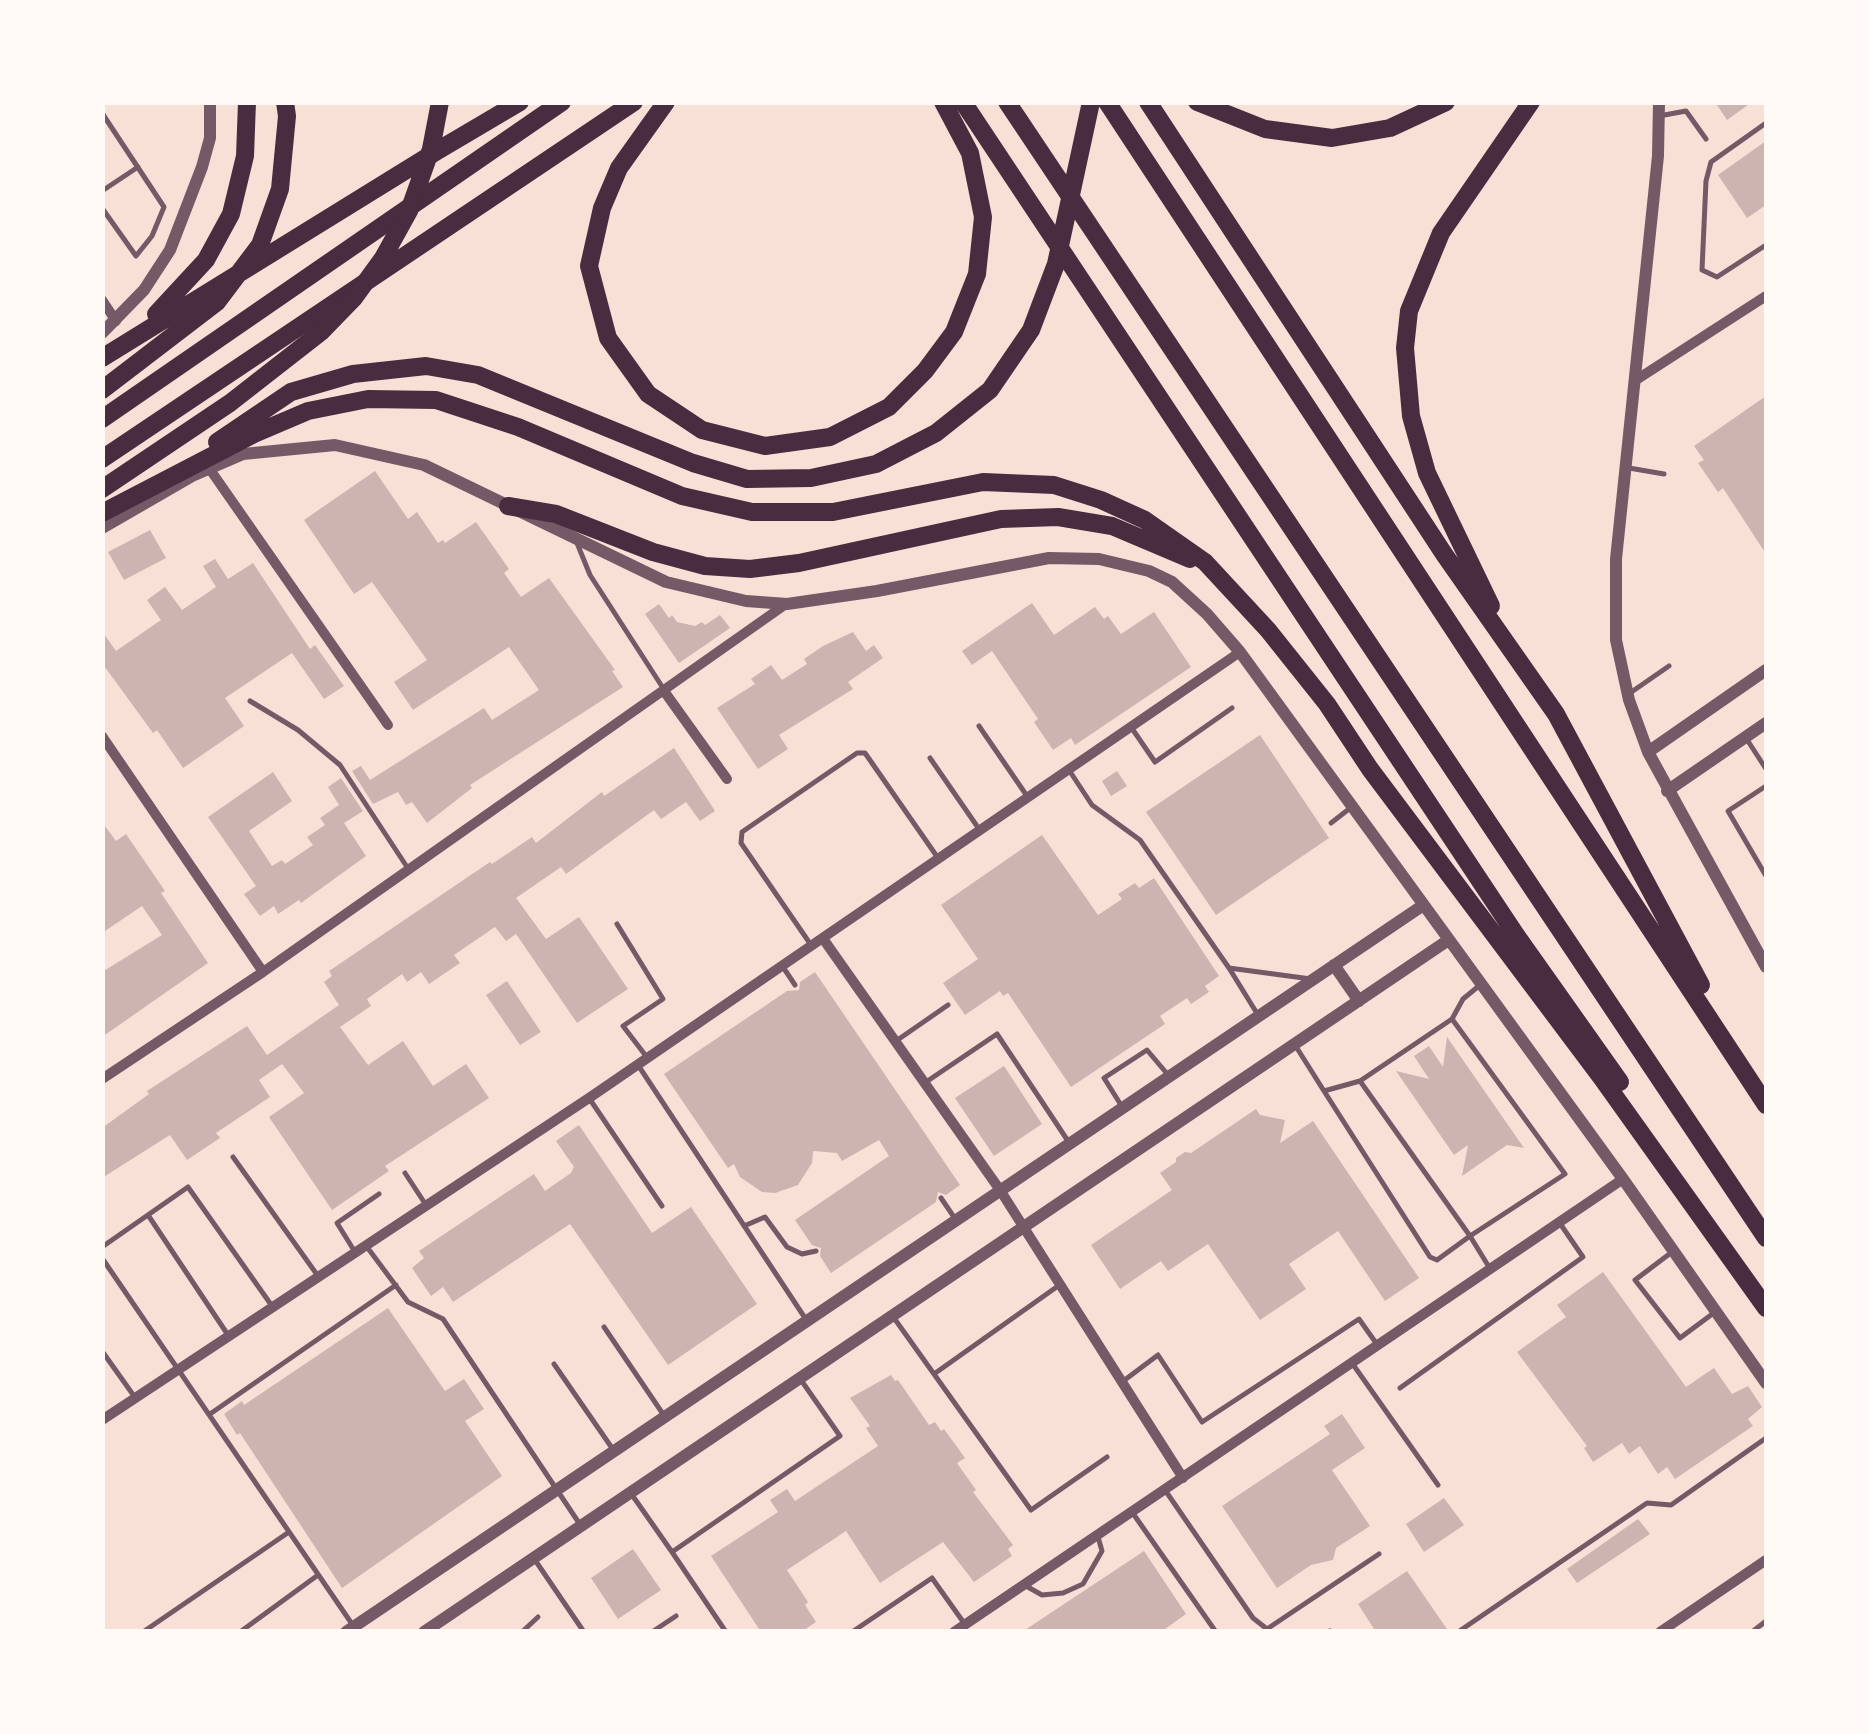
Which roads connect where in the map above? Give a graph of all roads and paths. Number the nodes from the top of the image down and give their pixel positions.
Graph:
1 (210, 102) edge
2 (247, 102) edge
3 (285, 102) edge
4 (440, 102) edge
5 (520, 102) edge
6 (562, 102) edge
7 (634, 102) edge
8 (666, 102) edge
9 (943, 102) edge
10 (963, 102) edge
11 (1007, 102) edge
12 (1091, 102) edge
13 (1107, 102) edge
14 (1148, 102) edge
15 (1197, 102) edge
16 (1446, 102) edge
17 (1531, 102) edge
18 (1659, 109) edge
19 (102, 114) edge
20 (1766, 123) edge
21 (1706, 140) dead end
22 (138, 167) junction
23 (102, 192) edge
24 (102, 208) edge
25 (1766, 245) edge
26 (1766, 296) edge
27 (102, 300) edge
28 (116, 320) junction
29 (102, 333) edge
30 (124, 343) junction
31 (102, 358) edge
32 (1636, 380) junction
33 (102, 390) edge
34 (102, 419) edge
35 (102, 459) edge
36 (1626, 467) junction
37 (209, 468) junction
38 (1664, 474) dead end
39 (102, 489) edge
40 (508, 506) junction
41 (102, 516) edge
42 (102, 528) edge
43 (574, 536) junction
44 (1205, 562) junction
45 (787, 604) junction
46 (1513, 651) junction
47 (1240, 652) junction
48 (1669, 666) dead end
49 (1766, 670) edge
50 (664, 691) junction
51 (1628, 694) junction
52 (250, 700) dead end
53 (1232, 708) dead end
54 (1766, 723) edge
55 (388, 725) dead end
56 (979, 726) dead end
57 (1132, 727) junction
58 (102, 736) edge
59 (1746, 738) junction
60 (1648, 752) junction
61 (930, 758) dead end
62 (1766, 769) edge
63 (1069, 770) junction
64 (727, 779) dead end
65 (1766, 786) edge
66 (1667, 791) junction
67 (1029, 798) junction
68 (1352, 807) junction
69 (1331, 823) dead end
70 (981, 831) junction
71 (939, 860) junction
72 (408, 870) junction
73 (1766, 876) edge
74 (1422, 906) junction
75 (617, 924) dead end
76 (824, 940) junction
77 (1447, 941) junction
78 (812, 947) junction
79 (1334, 965) junction
80 (783, 967) junction
81 (1766, 967) edge
82 (1229, 968) junction
83 (263, 972) junction
84 (1313, 979) junction
85 (795, 985) dead end
86 (1480, 985) junction
87 (1359, 1001) junction
88 (948, 1006) dead end
89 (1258, 1016) junction
90 (1452, 1019) junction
91 (896, 1041) junction
92 (1294, 1044) junction
93 (643, 1062) junction
94 (1168, 1076) junction
95 (102, 1079) edge
96 (1360, 1081) junction
97 (925, 1083) junction
98 (1755, 1087) junction
99 (1324, 1092) junction
100 (589, 1098) junction
101 (1766, 1104) edge
102 (1123, 1107) junction
103 (1070, 1144) junction
104 (233, 1157) dead end
105 (405, 1174) dead end
106 (1623, 1179) junction
107 (1000, 1190) junction
108 (379, 1194) dead end
109 (941, 1198) dead end
110 (662, 1206) dead end
111 (427, 1207) junction
112 (148, 1215) junction
113 (956, 1220) junction
114 (1559, 1222) junction
115 (744, 1226) junction
116 (1024, 1226) junction
117 (1470, 1236) junction
118 (1766, 1238) edge
119 (102, 1247) edge
120 (816, 1250) dead end
121 (1674, 1250) junction
122 (362, 1251) junction
123 (102, 1258) edge
124 (1490, 1270) junction
125 (320, 1279) junction
126 (396, 1285) junction
127 (1061, 1285) junction
128 (1766, 1290) edge
129 (1766, 1308) edge
130 (274, 1309) junction
131 (1717, 1310) junction
132 (892, 1315) junction
133 (807, 1320) junction
134 (604, 1328) dead end
135 (230, 1337) junction
136 (1378, 1346) junction
137 (102, 1351) edge
138 (1352, 1362) junction
139 (554, 1364) dead end
140 (179, 1370) junction
141 (934, 1374) junction
142 (800, 1378) junction
143 (1122, 1382) junction
144 (1766, 1383) edge
145 (1400, 1388) dead end
146 (136, 1399) junction
147 (210, 1414) junction
148 (665, 1416) junction
149 (102, 1420) edge
150 (1766, 1438) edge
151 (614, 1451) junction
152 (1107, 1457) dead end
153 (1182, 1478) junction
154 (1438, 1485) dead end
155 (556, 1490) junction
156 (1165, 1490) junction
157 (630, 1492) junction
158 (1132, 1512) junction
159 (581, 1525) junction
160 (289, 1532) junction
161 (1097, 1535) junction
162 (672, 1552) junction
163 (1379, 1554) dead end
164 (534, 1558) junction
165 (1766, 1560) edge
166 (318, 1575) junction
167 (1024, 1585) junction
168 (676, 1616) dead end
169 (538, 1618) dead end
170 (1766, 1621) edge
171 (968, 1622) junction
172 (350, 1629) edge
173 (434, 1629) edge
174 (1214, 1629) edge
175 (143, 1632) edge
176 (240, 1632) edge
177 (522, 1632) edge
178 (584, 1632) edge
179 (652, 1632) edge
180 (726, 1632) edge
181 (852, 1632) edge
182 (954, 1632) edge
183 (980, 1632) edge
184 (1203, 1632) edge
185 (1458, 1632) edge
186 (1660, 1632) edge
187 (1752, 1632) edge

1 - 28 street
2 - 30 highway
3 - 33 highway
4 - 39 highway
5 - 30 highway
6 - 34 highway
7 - 35 highway
8 - 9 highway
10 - 128 highway
11 - 118 highway
12 - 41 highway
13 - 98 highway
14 - 46 highway
15 - 16 highway
17 - 46 highway
18 - 21 lane
18 - 32 street
19 - 22 lane
20 - 25 lane
22 - 23 lane
22 - 24 lane
26 - 32 street
27 - 28 street
28 - 29 street
30 - 31 highway
32 - 36 street
36 - 38 lane
36 - 51 street
37 - 40 street
37 - 42 street
37 - 55 street
40 - 43 street
40 - 44 highway
41 - 44 highway
43 - 45 street
43 - 50 lane
44 - 129 highway
45 - 47 street
45 - 50 street
46 - 98 highway
47 - 57 street
47 - 68 street
48 - 51 lane
49 - 60 street
50 - 64 street
50 - 72 street
51 - 60 street
52 - 72 lane
53 - 57 lane
54 - 59 street
56 - 67 lane
57 - 63 street
58 - 83 street
59 - 62 lane
59 - 66 street
60 - 66 street
61 - 70 lane
63 - 67 street
63 - 82 lane
65 - 73 lane
66 - 81 street
67 - 70 street
68 - 69 lane
68 - 74 street
70 - 71 street
71 - 76 street
71 - 78 lane
72 - 83 street
74 - 77 street
74 - 79 street
75 - 93 lane
76 - 78 street
76 - 91 street
77 - 86 street
77 - 87 street
78 - 80 street
79 - 84 street
79 - 87 street
80 - 85 lane
80 - 93 street
82 - 84 lane
82 - 89 lane
83 - 95 street
84 - 89 street
86 - 90 lane
86 - 106 street
87 - 92 street
88 - 91 lane
89 - 94 street
90 - 96 lane
90 - 117 lane
91 - 97 street
92 - 99 lane
92 - 116 street
93 - 100 street
93 - 115 lane
94 - 102 street
94 - 102 lane
96 - 99 lane
96 - 117 lane
97 - 103 lane
97 - 107 street
98 - 101 highway
99 - 117 lane
100 - 110 lane
100 - 111 street
102 - 103 street
103 - 107 street
104 - 125 lane
105 - 111 lane
106 - 114 street
106 - 121 street
107 - 113 street
107 - 116 street
108 - 122 lane
109 - 113 lane
111 - 122 street
112 - 119 lane
112 - 130 lane
112 - 135 lane
113 - 133 street
114 - 124 street
114 - 145 lane
115 - 120 lane
115 - 133 lane
116 - 127 street
116 - 132 street
117 - 124 lane
121 - 131 street
121 - 131 lane
122 - 125 street
122 - 126 lane
123 - 140 lane
124 - 136 street
125 - 130 street
126 - 147 lane
126 - 155 lane
127 - 141 lane
127 - 143 street
130 - 135 street
131 - 144 street
132 - 141 lane
132 - 142 street
133 - 148 street
134 - 148 lane
135 - 140 street
136 - 138 street
136 - 143 lane
137 - 146 lane
138 - 153 street
138 - 154 lane
139 - 151 lane
140 - 146 street
140 - 147 lane
141 - 152 lane
142 - 157 street
142 - 162 lane
143 - 153 street
146 - 149 street
147 - 160 lane
148 - 151 street
150 - 185 lane
151 - 155 street
153 - 156 street
155 - 159 lane
155 - 172 street
156 - 158 street
156 - 163 lane
157 - 159 street
157 - 162 lane
158 - 161 street
158 - 174 lane
159 - 164 street
160 - 166 lane
160 - 175 lane
161 - 167 street
161 - 167 lane
162 - 180 lane
164 - 173 street
164 - 178 lane
165 - 186 street
166 - 172 lane
166 - 176 lane
167 - 171 street
168 - 179 lane
169 - 177 lane
170 - 187 lane
171 - 181 lane
171 - 182 street
171 - 183 lane
174 - 184 lane

